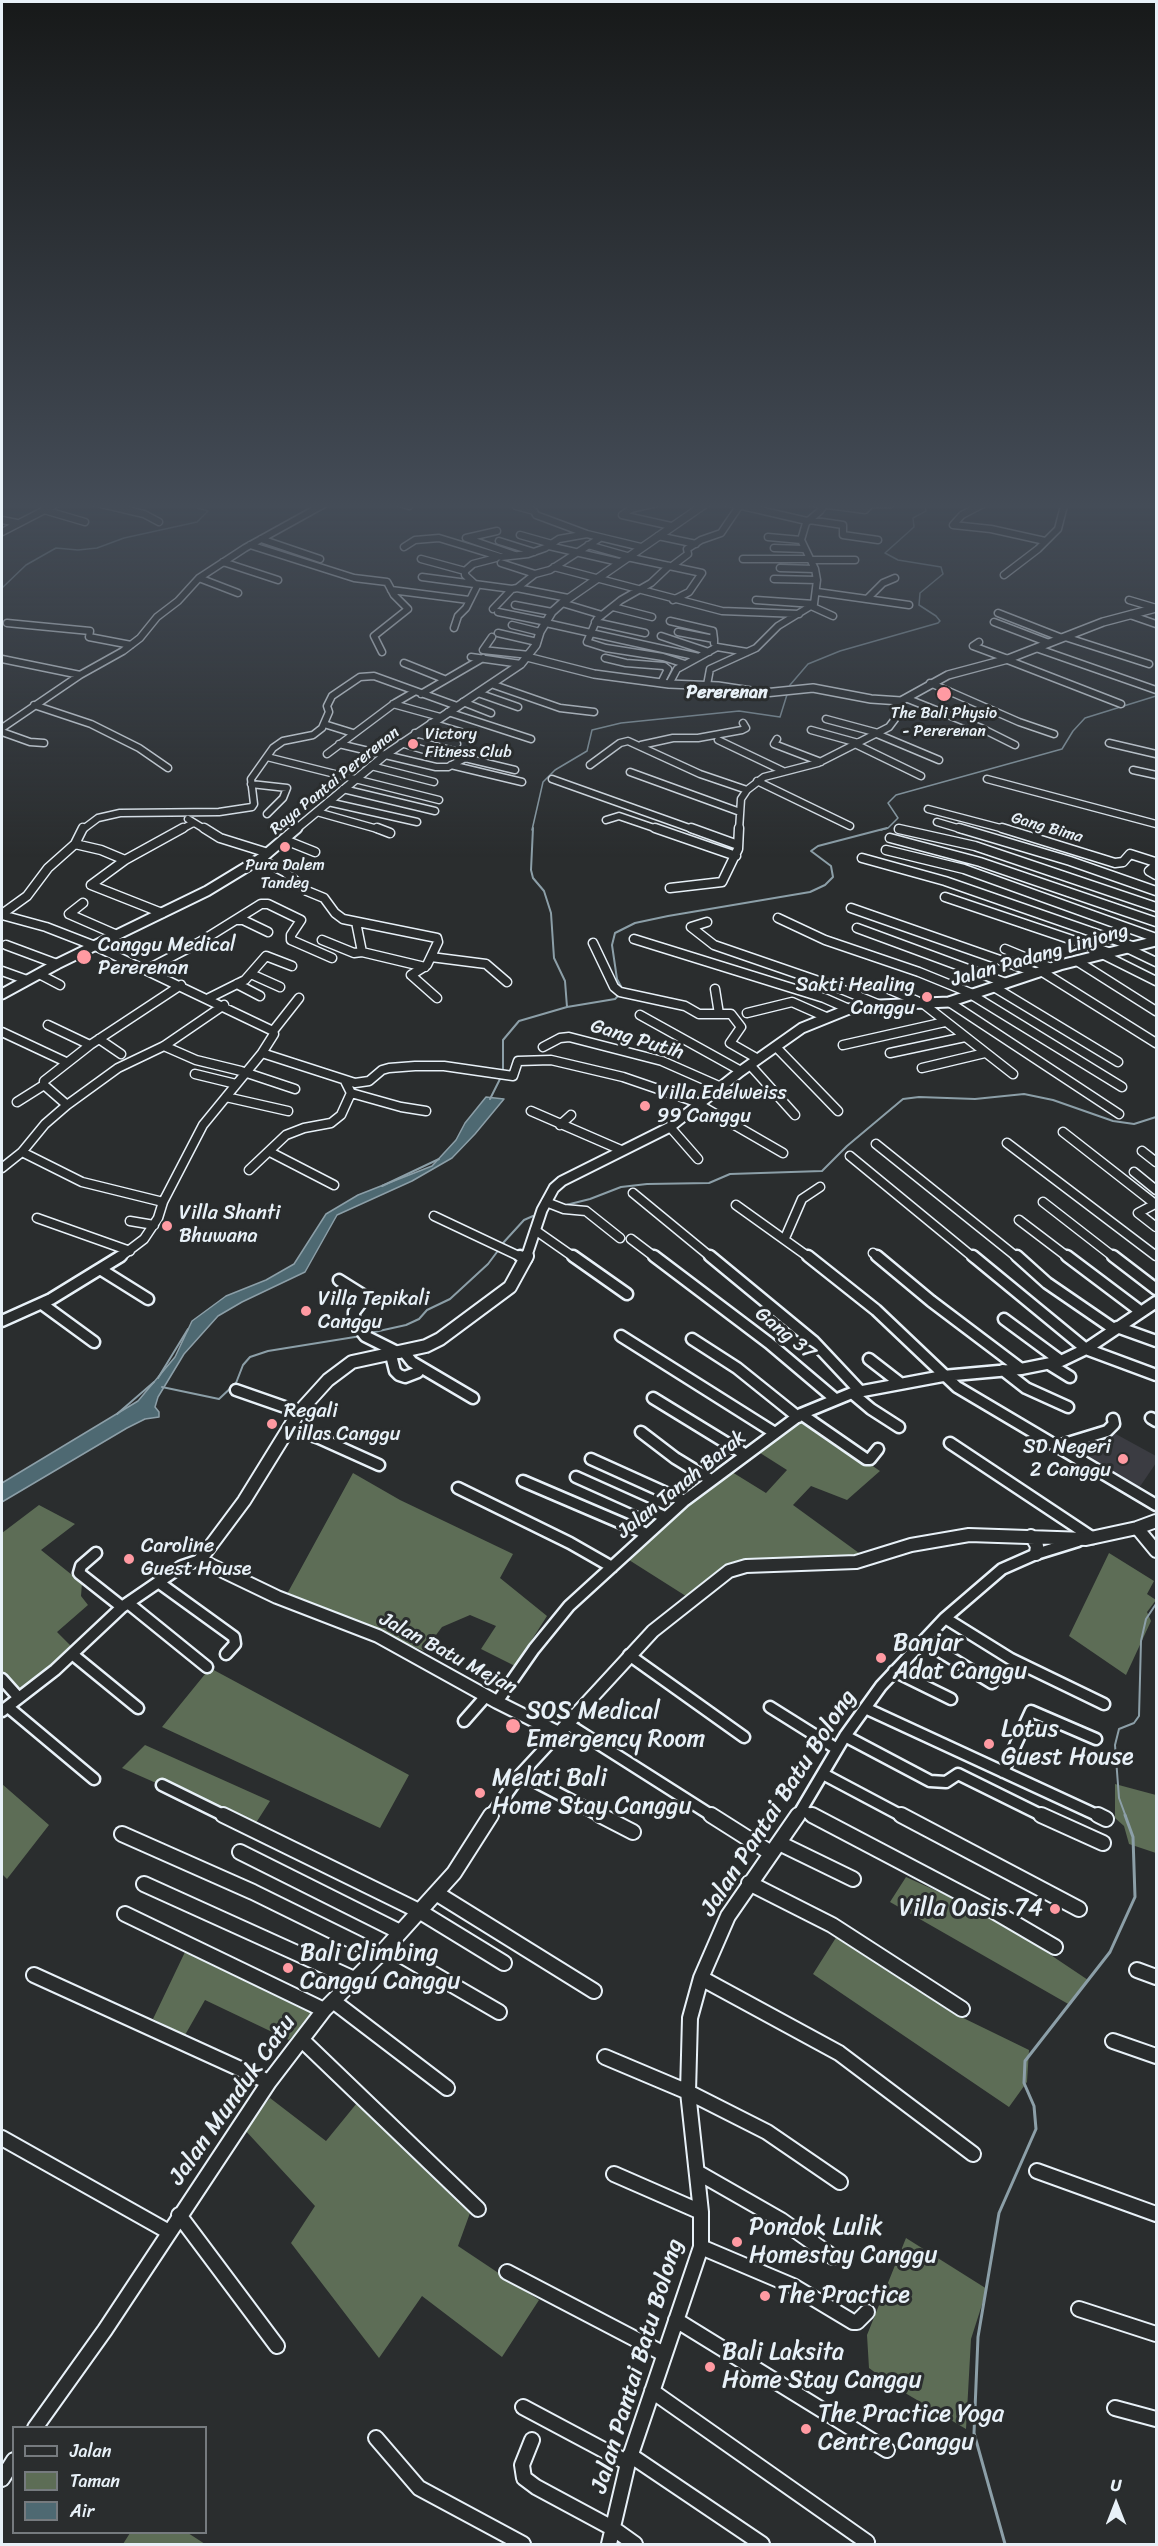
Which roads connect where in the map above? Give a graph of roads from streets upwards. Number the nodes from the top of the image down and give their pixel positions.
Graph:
1 (156, 621) edge
2 (397, 621) edge
3 (456, 621) edge
4 (538, 621) edge
5 (670, 621) dead end
6 (788, 621) edge
7 (1019, 621) edge
8 (1108, 621) edge
9 (595, 622) joint
10 (994, 622) dead end
11 (7, 623) dead end
12 (546, 623) junction
13 (512, 625) dead end
14 (454, 628) dead end
15 (540, 632) junction
16 (593, 632) junction
17 (678, 632) dead end
18 (498, 633) dead end
19 (645, 633) dead end
20 (661, 636) dead end
21 (492, 637) dead end
22 (1063, 637) junction
23 (714, 639) junction
24 (537, 642) junction
25 (979, 642) dead end
26 (1049, 643) junction
27 (131, 645) junction
28 (717, 647) junction
29 (1036, 648) junction
30 (382, 652) dead end
31 (709, 652) junction
32 (748, 652) junction
33 (471, 657) dead end
34 (699, 657) junction
35 (483, 658) junction
36 (604, 658) dead end
37 (1008, 658) junction
38 (2, 659) edge
39 (526, 659) junction
40 (404, 663) dead end
41 (685, 664) junction
42 (1149, 664) dead end
43 (80, 675) junction
44 (444, 679) junction
45 (930, 683) junction
46 (665, 684) junction
47 (494, 685) junction
48 (707, 685) junction
49 (1156, 690) edge
50 (417, 693) junction
51 (478, 693) junction
52 (1108, 693) dead end
53 (908, 699) junction
54 (895, 702) junction
55 (393, 704) junction
56 (460, 704) junction
57 (1121, 704) dead end
58 (34, 705) junction
59 (518, 707) dead end
60 (448, 712) junction
61 (594, 712) dead end
62 (491, 713) dead end
63 (440, 717) junction
64 (826, 718) dead end
65 (431, 723) junction
66 (743, 723) dead end
67 (324, 724) junction
68 (2, 730) edge
69 (811, 730) dead end
70 (353, 733) junction
71 (415, 733) junction
72 (878, 733) junction
73 (1054, 734) dead end
74 (474, 736) dead end
75 (777, 739) dead end
76 (531, 740) dead end
77 (718, 740) dead end
78 (44, 742) dead end
79 (401, 743) junction
80 (1109, 743) dead end
81 (339, 744) junction
82 (457, 744) dead end
83 (856, 744) junction
84 (641, 745) junction
85 (1015, 745) dead end
86 (327, 754) dead end
87 (438, 754) dead end
88 (1156, 754) edge
89 (385, 755) junction
90 (267, 756) junction
91 (939, 760) dead end
92 (821, 762) junction
93 (451, 765) junction
94 (590, 765) dead end
95 (371, 766) junction
96 (168, 768) dead end
97 (516, 770) dead end
98 (1133, 770) dead end
99 (783, 771) junction
100 (630, 772) dead end
101 (1156, 775) edge
102 (921, 776) dead end
103 (356, 778) junction
104 (987, 778) dead end
105 (552, 779) dead end
106 (434, 782) dead end
107 (522, 782) dead end
108 (757, 782) junction
109 (251, 784) junction
110 (343, 789) junction
111 (747, 790) junction
112 (439, 800) dead end
113 (328, 802) junction
114 (928, 809) dead end
115 (180, 812) junction
116 (317, 812) junction
117 (435, 812) dead end
118 (740, 812) junction
119 (267, 814) dead end
120 (606, 820) dead end
121 (417, 822) dead end
122 (937, 822) dead end
123 (193, 823) junction
124 (1156, 824) edge
125 (850, 826) dead end
126 (899, 830) dead end
127 (390, 833) dead end
128 (890, 838) dead end
129 (285, 840) junction
130 (75, 844) junction
131 (738, 845) junction
132 (886, 850) dead end
133 (315, 852) dead end
134 (268, 854) junction
135 (736, 856) junction
136 (862, 858) dead end
137 (260, 859) junction
138 (125, 860) junction
139 (1156, 875) edge
140 (670, 888) dead end
141 (1156, 891) edge
142 (945, 897) dead end
143 (83, 903) dead end
144 (1156, 907) edge
145 (851, 909) dead end
146 (162, 913) junction
147 (2, 914) edge
148 (778, 918) dead end
149 (236, 920) junction
150 (356, 922) junction
151 (708, 922) dead end
152 (1156, 922) edge
153 (856, 928) dead end
154 (268, 932) dead end
155 (117, 935) junction
156 (634, 939) dead end
157 (322, 940) dead end
158 (1156, 941) edge
159 (593, 943) dead end
160 (6, 945) dead end
161 (95, 946) junction
162 (1132, 948) junction
163 (1005, 949) dead end
164 (362, 952) junction
165 (1108, 954) junction
166 (431, 957) junction
167 (332, 958) dead end
168 (1077, 961) junction
169 (1156, 962) edge
170 (57, 964) junction
171 (292, 966) dead end
172 (425, 967) junction
173 (148, 969) junction
174 (2, 971) edge
175 (1043, 971) junction
176 (39, 974) junction
177 (251, 974) junction
178 (27, 980) junction
179 (1156, 981) edge
180 (507, 982) dead end
181 (1006, 983) junction
182 (237, 984) junction
183 (879, 984) dead end
184 (60, 985) dead end
185 (181, 985) junction
186 (279, 987) dead end
187 (994, 987) junction
188 (715, 989) dead end
189 (2, 994) edge
190 (973, 994) junction
191 (260, 996) dead end
192 (209, 998) junction
193 (299, 998) dead end
194 (437, 998) dead end
195 (919, 1001) junction
196 (949, 1002) junction
197 (224, 1005) junction
198 (880, 1005) junction
199 (849, 1009) junction
200 (1156, 1011) edge
201 (747, 1013) dead end
202 (718, 1014) junction
203 (640, 1015) dead end
204 (826, 1017) junction
205 (945, 1022) junction
206 (48, 1025) dead end
207 (273, 1030) junction
208 (2, 1032) edge
209 (965, 1037) junction
210 (12, 1038) junction
211 (99, 1039) junction
212 (1156, 1043) edge
213 (2, 1044) edge
214 (90, 1045) junction
215 (843, 1045) dead end
216 (164, 1046) junction
217 (543, 1047) dead end
218 (776, 1047) junction
219 (262, 1053) junction
220 (890, 1053) dead end
221 (985, 1053) junction
222 (121, 1054) dead end
223 (66, 1062) junction
224 (754, 1062) junction
225 (1118, 1062) dead end
226 (922, 1068) dead end
227 (741, 1071) junction
228 (245, 1072) junction
229 (195, 1074) dead end
230 (1013, 1074) dead end
231 (345, 1081) junction
232 (236, 1084) junction
233 (44, 1085) junction
234 (721, 1087) junction
235 (1122, 1087) dead end
236 (295, 1089) dead end
237 (351, 1093) junction
238 (226, 1096) junction
239 (17, 1102) dead end
240 (67, 1105) junction
241 (700, 1105) junction
242 (426, 1110) dead end
243 (288, 1111) dead end
244 (531, 1111) dead end
245 (838, 1111) dead end
246 (1119, 1114) dead end
247 (571, 1115) dead end
248 (795, 1115) dead end
249 (560, 1125) junction
250 (670, 1126) junction
251 (1063, 1132) dead end
252 (1007, 1143) dead end
253 (876, 1144) dead end
254 (621, 1150) junction
255 (1142, 1151) dead end
256 (22, 1152) junction
257 (270, 1152) junction
258 (783, 1153) dead end
259 (850, 1156) dead end
260 (698, 1159) dead end
261 (1156, 1162) edge
262 (2, 1168) edge
263 (249, 1170) dead end
264 (1134, 1172) dead end
265 (334, 1185) dead end
266 (820, 1187) dead end
267 (1156, 1190) edge
268 (633, 1193) dead end
269 (163, 1202) junction
270 (1043, 1202) dead end
271 (550, 1204) junction
272 (736, 1205) dead end
273 (434, 1216) dead end
274 (37, 1218) dead end
275 (1019, 1220) dead end
276 (130, 1221) dead end
277 (154, 1225) junction
278 (1156, 1227) edge
279 (535, 1230) junction
280 (620, 1238) dead end
281 (631, 1239) dead end
282 (785, 1239) junction
283 (130, 1251) junction
284 (873, 1252) dead end
285 (1156, 1256) edge
286 (526, 1259) junction
287 (100, 1269) junction
288 (339, 1280) dead end
289 (1156, 1289) edge
290 (627, 1294) dead end
291 (148, 1299) dead end
292 (1156, 1302) edge
293 (42, 1304) junction
294 (1140, 1311) junction
295 (1004, 1319) dead end
296 (2, 1322) edge
297 (1115, 1328) junction
298 (621, 1336) dead end
299 (692, 1339) dead end
300 (1156, 1341) edge
301 (94, 1342) dead end
302 (1086, 1349) junction
303 (398, 1353) junction
304 (869, 1359) dead end
305 (1060, 1361) junction
306 (1049, 1364) junction
307 (1021, 1369) junction
308 (1003, 1370) junction
309 (418, 1372) dead end
310 (943, 1376) junction
311 (1156, 1376) edge
312 (1070, 1377) dead end
313 (900, 1383) junction
314 (236, 1390) dead end
315 (856, 1392) junction
316 (473, 1398) dead end
317 (653, 1398) dead end
318 (834, 1398) junction
319 (1068, 1407) dead end
320 (299, 1412) junction
321 (799, 1415) junction
322 (1113, 1419) dead end
323 (899, 1427) dead end
324 (290, 1428) junction
325 (641, 1432) dead end
326 (775, 1433) junction
327 (950, 1443) dead end
328 (1058, 1446) junction
329 (878, 1449) dead end
330 (746, 1455) junction
331 (591, 1459) dead end
332 (379, 1465) dead end
333 (576, 1477) dead end
334 (711, 1480) junction
335 (523, 1481) dead end
336 (458, 1488) dead end
337 (684, 1501) junction
338 (1156, 1505) edge
339 (665, 1517) junction
340 (1156, 1521) edge
341 (1137, 1528) junction
342 (647, 1534) junction
343 (1031, 1536) junction
344 (1090, 1538) junction
345 (1156, 1551) edge
346 (96, 1553) dead end
347 (1036, 1554) junction
348 (200, 1560) junction
349 (612, 1567) junction
350 (158, 1582) junction
351 (125, 1605) junction
352 (945, 1618) junction
353 (923, 1641) junction
354 (72, 1654) junction
355 (226, 1654) dead end
356 (629, 1655) junction
357 (207, 1667) dead end
358 (894, 1671) junction
359 (2, 1679) edge
360 (992, 1683) dead end
361 (19, 1698) junction
362 (491, 1699) junction
363 (951, 1699) dead end
364 (1104, 1704) dead end
365 (770, 1707) dead end
366 (138, 1708) dead end
367 (865, 1708) junction
368 (5, 1709) edge
369 (464, 1721) dead end
370 (562, 1728) junction
371 (845, 1736) junction
372 (744, 1737) dead end
373 (1096, 1739) dead end
374 (837, 1749) junction
375 (1003, 1772) junction
376 (521, 1774) junction
377 (824, 1774) junction
378 (94, 1779) dead end
379 (162, 1785) dead end
380 (802, 1810) junction
381 (1106, 1819) dead end
382 (633, 1832) dead end
383 (122, 1834) dead end
384 (1103, 1843) dead end
385 (775, 1848) junction
386 (240, 1852) dead end
387 (853, 1879) dead end
388 (749, 1883) junction
389 (144, 1884) dead end
390 (436, 1893) junction
391 (1079, 1909) dead end
392 (420, 1911) junction
393 (125, 1914) dead end
394 (400, 1932) junction
395 (1055, 1947) dead end
396 (383, 1951) junction
397 (504, 1963) dead end
398 (1137, 1970) dead end
399 (34, 1975) dead end
400 (1156, 1977) edge
401 (354, 1978) junction
402 (701, 1978) junction
403 (594, 1991) dead end
404 (329, 2006) junction
405 (962, 2009) dead end
406 (499, 2012) dead end
407 (302, 2040) junction
408 (1113, 2041) dead end
409 (1156, 2056) edge
410 (605, 2057) dead end
411 (269, 2082) junction
412 (447, 2088) dead end
413 (688, 2092) junction
414 (2, 2138) edge
415 (973, 2154) dead end
416 (1037, 2171) dead end
417 (697, 2172) junction
418 (614, 2174) dead end
419 (840, 2182) dead end
420 (478, 2209) dead end
421 (701, 2212) junction
422 (1156, 2214) edge
423 (179, 2215) junction
424 (169, 2232) junction
425 (701, 2247) junction
426 (833, 2257) dead end
427 (507, 2272) dead end
428 (1079, 2309) dead end
429 (867, 2312) dead end
430 (676, 2320) junction
431 (1156, 2334) edge
432 (277, 2346) dead end
433 (664, 2354) junction
434 (652, 2391) junction
435 (523, 2407) dead end
436 (1116, 2408) dead end
437 (1156, 2419) edge
438 (36, 2426) edge
439 (376, 2438) dead end
440 (532, 2440) dead end
441 (887, 2450) dead end
442 (629, 2459) junction
443 (12, 2463) edge
444 (2, 2479) edge
445 (614, 2529) junction
446 (867, 2542) dead end
447 (523, 2544) edge
448 (609, 2544) edge
449 (635, 2544) edge
450 (762, 2544) edge

1 - 27 street
2 - 30 street
3 - 14 street
4 - 12 street
5 - 23 street
6 - 32 street
7 - 22 street
8 - 22 street
9 - 16 street
9 - 19 street
10 - 26 street
11 - 27 street
12 - 15 street, Raya Pantai Pererenan
12 - 16 street
13 - 15 street
15 - 24 street, Raya Pantai Pererenan
16 - 34 street
16 - 41 street
17 - 23 street
18 - 24 street
20 - 31 street
21 - 39 street
22 - 26 street
22 - 42 street
23 - 28 street
24 - 39 street, Raya Pantai Pererenan
25 - 37 street
26 - 29 street
27 - 43 street
28 - 31 street
28 - 32 street
29 - 37 street
29 - 49 street
31 - 34 street
32 - 48 street
33 - 35 street
34 - 41 street
35 - 39 street
35 - 44 street
36 - 46 street
37 - 45 street
37 - 52 street
37 - 57 street
38 - 43 street
39 - 46 street
39 - 47 street, Raya Pantai Pererenan
40 - 44 street
41 - 46 street
43 - 58 street
44 - 50 street
45 - 53 street
45 - 73 street
46 - 48 street
47 - 51 street, Raya Pantai Pererenan
47 - 61 street
48 - 54 street
50 - 55 street
50 - 56 street
50 - 67 street
51 - 56 street, Raya Pantai Pererenan
51 - 59 street
53 - 54 street
53 - 85 street
54 - 72 street
55 - 63 street
55 - 70 street
56 - 60 street, Raya Pantai Pererenan
56 - 62 street
58 - 68 street
58 - 96 street
60 - 63 street, Raya Pantai Pererenan
60 - 76 street
63 - 65 street, Raya Pantai Pererenan
64 - 72 street
65 - 71 street, Raya Pantai Pererenan
65 - 74 street
66 - 84 street
67 - 70 street
67 - 90 street
68 - 78 street
69 - 83 street
70 - 81 street
71 - 79 street, Raya Pantai Pererenan
71 - 82 street
72 - 83 street
72 - 91 street
75 - 92 street
77 - 99 street
79 - 87 street
79 - 89 street, Raya Pantai Pererenan
80 - 88 street
81 - 86 street
81 - 89 street
83 - 92 street
83 - 102 street
84 - 94 street
84 - 111 street
89 - 93 street
89 - 95 street, Raya Pantai Pererenan
90 - 103 street
90 - 109 street
92 - 99 street
93 - 97 street
93 - 107 street
95 - 103 street, Raya Pantai Pererenan
95 - 106 street
98 - 101 street
99 - 108 street
100 - 118 street
103 - 110 street, Raya Pantai Pererenan
103 - 112 street
104 - 124 street
105 - 131 street
108 - 111 street
108 - 125 street
109 - 115 street
109 - 119 street
110 - 113 street, Raya Pantai Pererenan
110 - 117 street
111 - 118 street
113 - 116 street, Raya Pantai Pererenan
113 - 121 street
114 - 139 street, Gang Bima
115 - 123 street
115 - 130 street
116 - 127 street
116 - 129 street, Raya Pantai Pererenan
118 - 131 street
120 - 135 street
122 - 141 street
123 - 134 street
123 - 138 street
126 - 144 street
128 - 152 street
129 - 133 street
129 - 134 street, Raya Pantai Pererenan
130 - 138 street
130 - 147 street
131 - 135 street
132 - 158 street
134 - 137 street, Raya Pantai Pererenan
135 - 140 street
136 - 162 street
137 - 146 street, Raya Pantai Pererenan
137 - 150 street
138 - 146 street
142 - 165 street
143 - 155 street
145 - 175 street
146 - 155 street, Raya Pantai Pererenan
147 - 161 street
148 - 190 street
149 - 154 street
149 - 167 street
149 - 173 street
150 - 164 street
150 - 166 street
151 - 198 street
153 - 181 street
155 - 161 street, Raya Pantai Pererenan
156 - 199 street
157 - 164 street
158 - 162 street, Jalan Padang Linjong
159 - 202 street
160 - 170 street
161 - 170 street, Raya Pantai Pererenan
161 - 173 street
162 - 165 street, Jalan Padang Linjong
162 - 169 street
163 - 175 street
164 - 172 street
165 - 168 street, Jalan Padang Linjong
165 - 179 street
166 - 172 street
166 - 180 street
168 - 175 street, Jalan Padang Linjong
168 - 200 street
170 - 176 street, Raya Pantai Pererenan
171 - 177 street
172 - 194 street
173 - 185 street
174 - 178 street
175 - 181 street, Jalan Padang Linjong
175 - 212 street
176 - 178 street, Raya Pantai Pererenan
176 - 184 street
177 - 182 street
177 - 186 street
178 - 189 street, Raya Pantai Pererenan
181 - 187 street, Jalan Padang Linjong
182 - 191 street
182 - 192 street
183 - 195 street
185 - 192 street
185 - 211 street
187 - 190 street, Jalan Padang Linjong
187 - 225 street
188 - 202 street
190 - 196 street, Jalan Padang Linjong
190 - 235 street
192 - 197 street
193 - 207 street
195 - 196 street, Jalan Padang Linjong
195 - 198 street, Jalan Padang Linjong
195 - 205 street
196 - 246 street
197 - 207 street
197 - 216 street
198 - 199 street, Jalan Padang Linjong
199 - 204 street, Jalan Padang Linjong
201 - 204 street
202 - 224 street
203 - 227 street
204 - 218 street, Jalan Padang Linjong
205 - 209 street
205 - 215 street
206 - 214 street
207 - 219 street
208 - 210 street
209 - 220 street
209 - 221 street
210 - 213 street
210 - 223 street
211 - 214 street
211 - 222 street
214 - 223 street
216 - 228 street
216 - 240 street
217 - 234 street, Gang Putih
218 - 224 street, Jalan Padang Linjong
218 - 245 street
219 - 228 street
219 - 231 street
221 - 226 street
221 - 230 street
223 - 233 street
224 - 227 street, Jalan Padang Linjong
224 - 248 street
227 - 234 street, Jalan Padang Linjong
228 - 232 street
228 - 236 street
229 - 232 street
231 - 237 street
231 - 241 street
232 - 238 street
233 - 239 street
233 - 240 street
234 - 241 street, Jalan Padang Linjong
237 - 242 street
237 - 257 street
238 - 243 street
238 - 269 street
240 - 256 street
241 - 250 street, Jalan Padang Linjong
241 - 258 street
244 - 249 street
247 - 249 street
249 - 254 street
250 - 254 street, Jalan Padang Linjong
250 - 260 street
251 - 278 street
252 - 285 street
253 - 297 street
254 - 271 street, Jalan Padang Linjong
255 - 261 street
256 - 262 street
256 - 269 street
257 - 263 street
257 - 265 street
259 - 302 street
264 - 267 street
266 - 282 street
268 - 315 street
269 - 277 street
270 - 289 street
271 - 279 street, Jalan Padang Linjong
271 - 280 street
272 - 282 street
273 - 286 street
274 - 283 street
275 - 294 street
276 - 277 street
277 - 283 street
279 - 286 street, Jalan Padang Linjong
279 - 290 street
281 - 318 street, Gang 37
282 - 310 street
283 - 287 street
284 - 307 street
286 - 303 street, Jalan Padang Linjong
287 - 291 street
287 - 293 street
288 - 303 street
292 - 294 street, Jalan Tanah Barak
293 - 296 street
293 - 301 street
294 - 297 street, Jalan Tanah Barak
295 - 305 street
297 - 300 street
297 - 302 street, Jalan Tanah Barak
298 - 326 street
299 - 321 street
302 - 305 street, Jalan Tanah Barak
302 - 311 street
303 - 309 street
303 - 316 street
303 - 320 street, Jalan Padang Linjong
304 - 313 street
305 - 306 street, Jalan Tanah Barak
306 - 307 street, Jalan Tanah Barak
306 - 312 street
307 - 308 street, Jalan Tanah Barak
308 - 310 street, Jalan Tanah Barak
308 - 319 street
310 - 313 street, Jalan Tanah Barak
310 - 328 street
313 - 315 street, Jalan Tanah Barak
314 - 320 street
315 - 318 street, Jalan Tanah Barak
315 - 323 street
317 - 330 street
318 - 321 street, Jalan Tanah Barak
320 - 324 street, Jalan Padang Linjong
321 - 326 street, Jalan Tanah Barak
321 - 329 street
322 - 328 street
324 - 332 street
324 - 348 street, Jalan Padang Linjong
325 - 334 street
326 - 330 street, Jalan Tanah Barak
327 - 344 street
328 - 338 street
330 - 334 street, Jalan Tanah Barak
331 - 337 street
333 - 339 street
334 - 337 street, Jalan Tanah Barak
335 - 342 street
336 - 349 street
337 - 339 street, Jalan Tanah Barak
339 - 342 street, Jalan Tanah Barak
340 - 341 street, Jalan Pantai Batu Bolong
341 - 344 street, Jalan Pantai Batu Bolong
341 - 345 street
342 - 349 street, Jalan Tanah Barak
343 - 344 street
343 - 347 street
343 - 356 street
344 - 347 street, Jalan Pantai Batu Bolong
346 - 351 street
347 - 352 street, Jalan Pantai Batu Bolong
348 - 350 street
348 - 362 street, Jalan Batu Mejan
349 - 362 street, Jalan Tanah Barak
350 - 351 street
350 - 355 street
351 - 354 street
351 - 357 street
352 - 353 street, Jalan Pantai Batu Bolong
352 - 364 street
353 - 358 street, Jalan Pantai Batu Bolong
353 - 360 street
354 - 361 street
354 - 366 street
356 - 370 street
356 - 372 street
358 - 363 street
358 - 367 street, Jalan Pantai Batu Bolong
359 - 361 street
361 - 368 street
362 - 369 street, Jalan Tanah Barak
362 - 370 street, Jalan Batu Mejan
365 - 374 street
367 - 371 street, Jalan Pantai Batu Bolong
367 - 375 street
368 - 378 street
370 - 376 street, Jalan Munduk Catu
370 - 385 street
371 - 374 street, Jalan Pantai Batu Bolong
371 - 384 street
373 - 375 street
374 - 377 street, Jalan Pantai Batu Bolong
375 - 381 street
376 - 382 street
376 - 390 street, Jalan Munduk Catu
377 - 380 street, Jalan Pantai Batu Bolong
377 - 391 street
379 - 392 street
380 - 385 street, Jalan Pantai Batu Bolong
380 - 395 street
383 - 396 street
385 - 387 street
385 - 388 street, Jalan Pantai Batu Bolong
386 - 394 street
388 - 402 street, Jalan Pantai Batu Bolong
388 - 405 street
389 - 401 street
390 - 392 street, Jalan Munduk Catu
390 - 403 street
392 - 394 street, Jalan Munduk Catu
392 - 397 street
393 - 404 street
394 - 396 street, Jalan Munduk Catu
396 - 401 street, Jalan Munduk Catu
396 - 406 street
398 - 400 street
399 - 411 street
401 - 404 street, Jalan Munduk Catu
402 - 413 street, Jalan Pantai Batu Bolong
402 - 415 street
404 - 407 street, Jalan Munduk Catu
404 - 412 street
407 - 411 street, Jalan Munduk Catu
407 - 420 street
408 - 409 street
410 - 413 street
411 - 423 street, Jalan Munduk Catu
413 - 417 street, Jalan Pantai Batu Bolong
413 - 419 street
414 - 424 street
416 - 422 street
417 - 421 street, Jalan Pantai Batu Bolong
417 - 426 street
418 - 421 street
421 - 425 street, Jalan Pantai Batu Bolong
423 - 424 street, Jalan Munduk Catu
423 - 432 street
424 - 438 street, Jalan Munduk Catu
425 - 429 street
425 - 430 street, Jalan Pantai Batu Bolong
427 - 433 street
428 - 431 street
430 - 433 street, Jalan Pantai Batu Bolong
430 - 441 street
433 - 434 street, Jalan Pantai Batu Bolong
434 - 442 street, Jalan Pantai Batu Bolong
434 - 446 street
435 - 442 street
436 - 437 street
439 - 447 street
440 - 445 street
442 - 445 street, Jalan Pantai Batu Bolong
442 - 450 street
443 - 444 street
445 - 448 street, Jalan Pantai Batu Bolong
445 - 449 street

